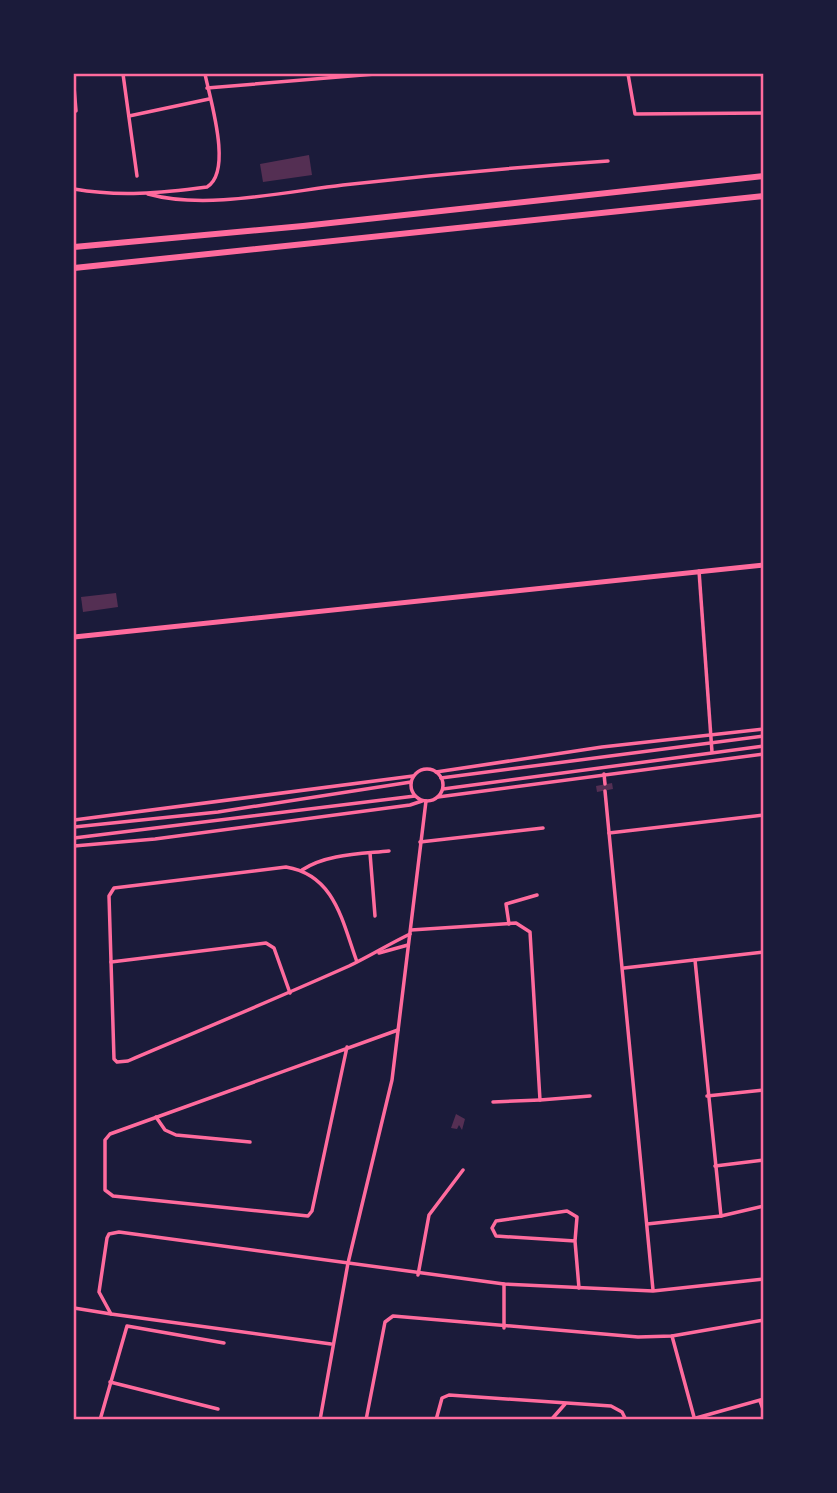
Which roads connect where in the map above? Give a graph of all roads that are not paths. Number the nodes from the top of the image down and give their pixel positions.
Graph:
1 (123, 74) edge
2 (205, 74) edge
3 (375, 74) edge
4 (628, 74) edge
5 (74, 87) edge
6 (207, 88) junction
7 (210, 99) junction
8 (76, 111) dead end
9 (764, 113) edge
10 (129, 116) junction
11 (608, 161) dead end
12 (137, 176) dead end
13 (764, 176) edge
14 (74, 189) edge
15 (148, 194) junction
16 (764, 196) edge
17 (74, 247) edge
18 (74, 268) edge
19 (764, 565) edge
20 (699, 571) junction
21 (74, 637) edge
22 (764, 729) edge
23 (710, 733) junction
24 (764, 736) edge
25 (711, 741) junction
26 (764, 746) edge
27 (712, 752) junction
28 (764, 754) edge
29 (436, 772) junction
30 (604, 774) junction
31 (413, 776) junction
32 (441, 778) junction
33 (411, 782) junction
34 (605, 785) dead end
35 (443, 789) junction
36 (606, 791) dead end
37 (415, 796) junction
38 (438, 797) junction
39 (424, 801) junction
40 (764, 815) edge
41 (74, 820) edge
42 (74, 827) edge
43 (543, 828) dead end
44 (609, 832) junction
45 (74, 838) edge
46 (420, 842) junction
47 (74, 846) edge
48 (389, 850) dead end
49 (370, 853) junction
50 (302, 870) junction
51 (537, 895) dead end
52 (375, 916) dead end
53 (509, 924) junction
54 (411, 932) junction
55 (409, 945) junction
56 (377, 953) junction
57 (763, 954) edge
58 (695, 960) junction
59 (111, 962) junction
60 (357, 962) junction
61 (624, 968) junction
62 (290, 993) junction
63 (398, 1030) junction
64 (347, 1047) junction
65 (764, 1090) edge
66 (590, 1096) dead end
67 (708, 1096) junction
68 (540, 1100) junction
69 (493, 1101) dead end
70 (156, 1117) junction
71 (250, 1142) dead end
72 (764, 1160) edge
73 (715, 1166) junction
74 (463, 1170) dead end
75 (764, 1206) edge
76 (721, 1216) junction
77 (647, 1224) junction
78 (575, 1241) junction
79 (348, 1263) junction
80 (418, 1275) junction
81 (764, 1279) edge
82 (504, 1284) junction
83 (579, 1288) junction
84 (653, 1291) junction
85 (74, 1308) edge
86 (111, 1314) junction
87 (764, 1320) edge
88 (504, 1328) junction
89 (673, 1336) junction
90 (225, 1343) dead end
91 (331, 1344) junction
92 (110, 1382) junction
93 (762, 1400) edge
94 (565, 1404) junction
95 (218, 1409) dead end
96 (764, 1412) edge
97 (691, 1418) edge
98 (100, 1419) edge
99 (320, 1419) edge
100 (366, 1419) edge
101 (436, 1419) edge
102 (551, 1419) edge
103 (626, 1419) edge

1 - 10 street
2 - 6 street
3 - 6 street
4 - 9 street
5 - 8 street
6 - 7 street
7 - 10 street
7 - 15 street
10 - 12 street
11 - 15 street
13 - 17 highway
14 - 15 street
16 - 18 highway
19 - 20 main road
20 - 21 main road
20 - 23 street
22 - 23 street
23 - 25 street
23 - 29 street
24 - 25 street
25 - 27 street
25 - 32 street
26 - 27 street
27 - 35 street
28 - 30 street
29 - 31 street
29 - 32 street
30 - 34 street
30 - 38 street
31 - 33 street
31 - 41 street
32 - 35 street
33 - 37 street
33 - 42 street
35 - 38 street
36 - 44 street
37 - 39 street
37 - 45 street
38 - 39 street
39 - 46 street
39 - 47 street
40 - 44 street
43 - 46 street
44 - 61 street
46 - 54 street
48 - 49 street
49 - 50 street
49 - 52 street
50 - 59 street
50 - 60 street
51 - 53 street
53 - 54 street
53 - 68 street
54 - 55 street
54 - 56 street
55 - 56 street
55 - 63 street
56 - 60 street
57 - 58 street
58 - 61 street
58 - 67 street
59 - 62 street
59 - 62 street
60 - 62 street
61 - 77 street
63 - 64 street
63 - 79 street
64 - 70 street
64 - 70 street
65 - 67 street
66 - 68 street
67 - 73 street
68 - 69 street
70 - 71 street
72 - 73 street
73 - 76 street
74 - 80 street
75 - 76 street
76 - 77 street
77 - 84 street
78 - 78 street
78 - 83 street
79 - 80 street
79 - 86 street
79 - 91 street
80 - 82 street
81 - 84 street
82 - 83 street
82 - 88 street
83 - 84 street
85 - 86 street
86 - 91 street
87 - 89 street
88 - 89 street
88 - 100 street
89 - 97 street
90 - 92 street
91 - 99 street
92 - 95 street
92 - 98 street
93 - 96 street
93 - 97 street
94 - 101 street
94 - 102 street
94 - 103 street

